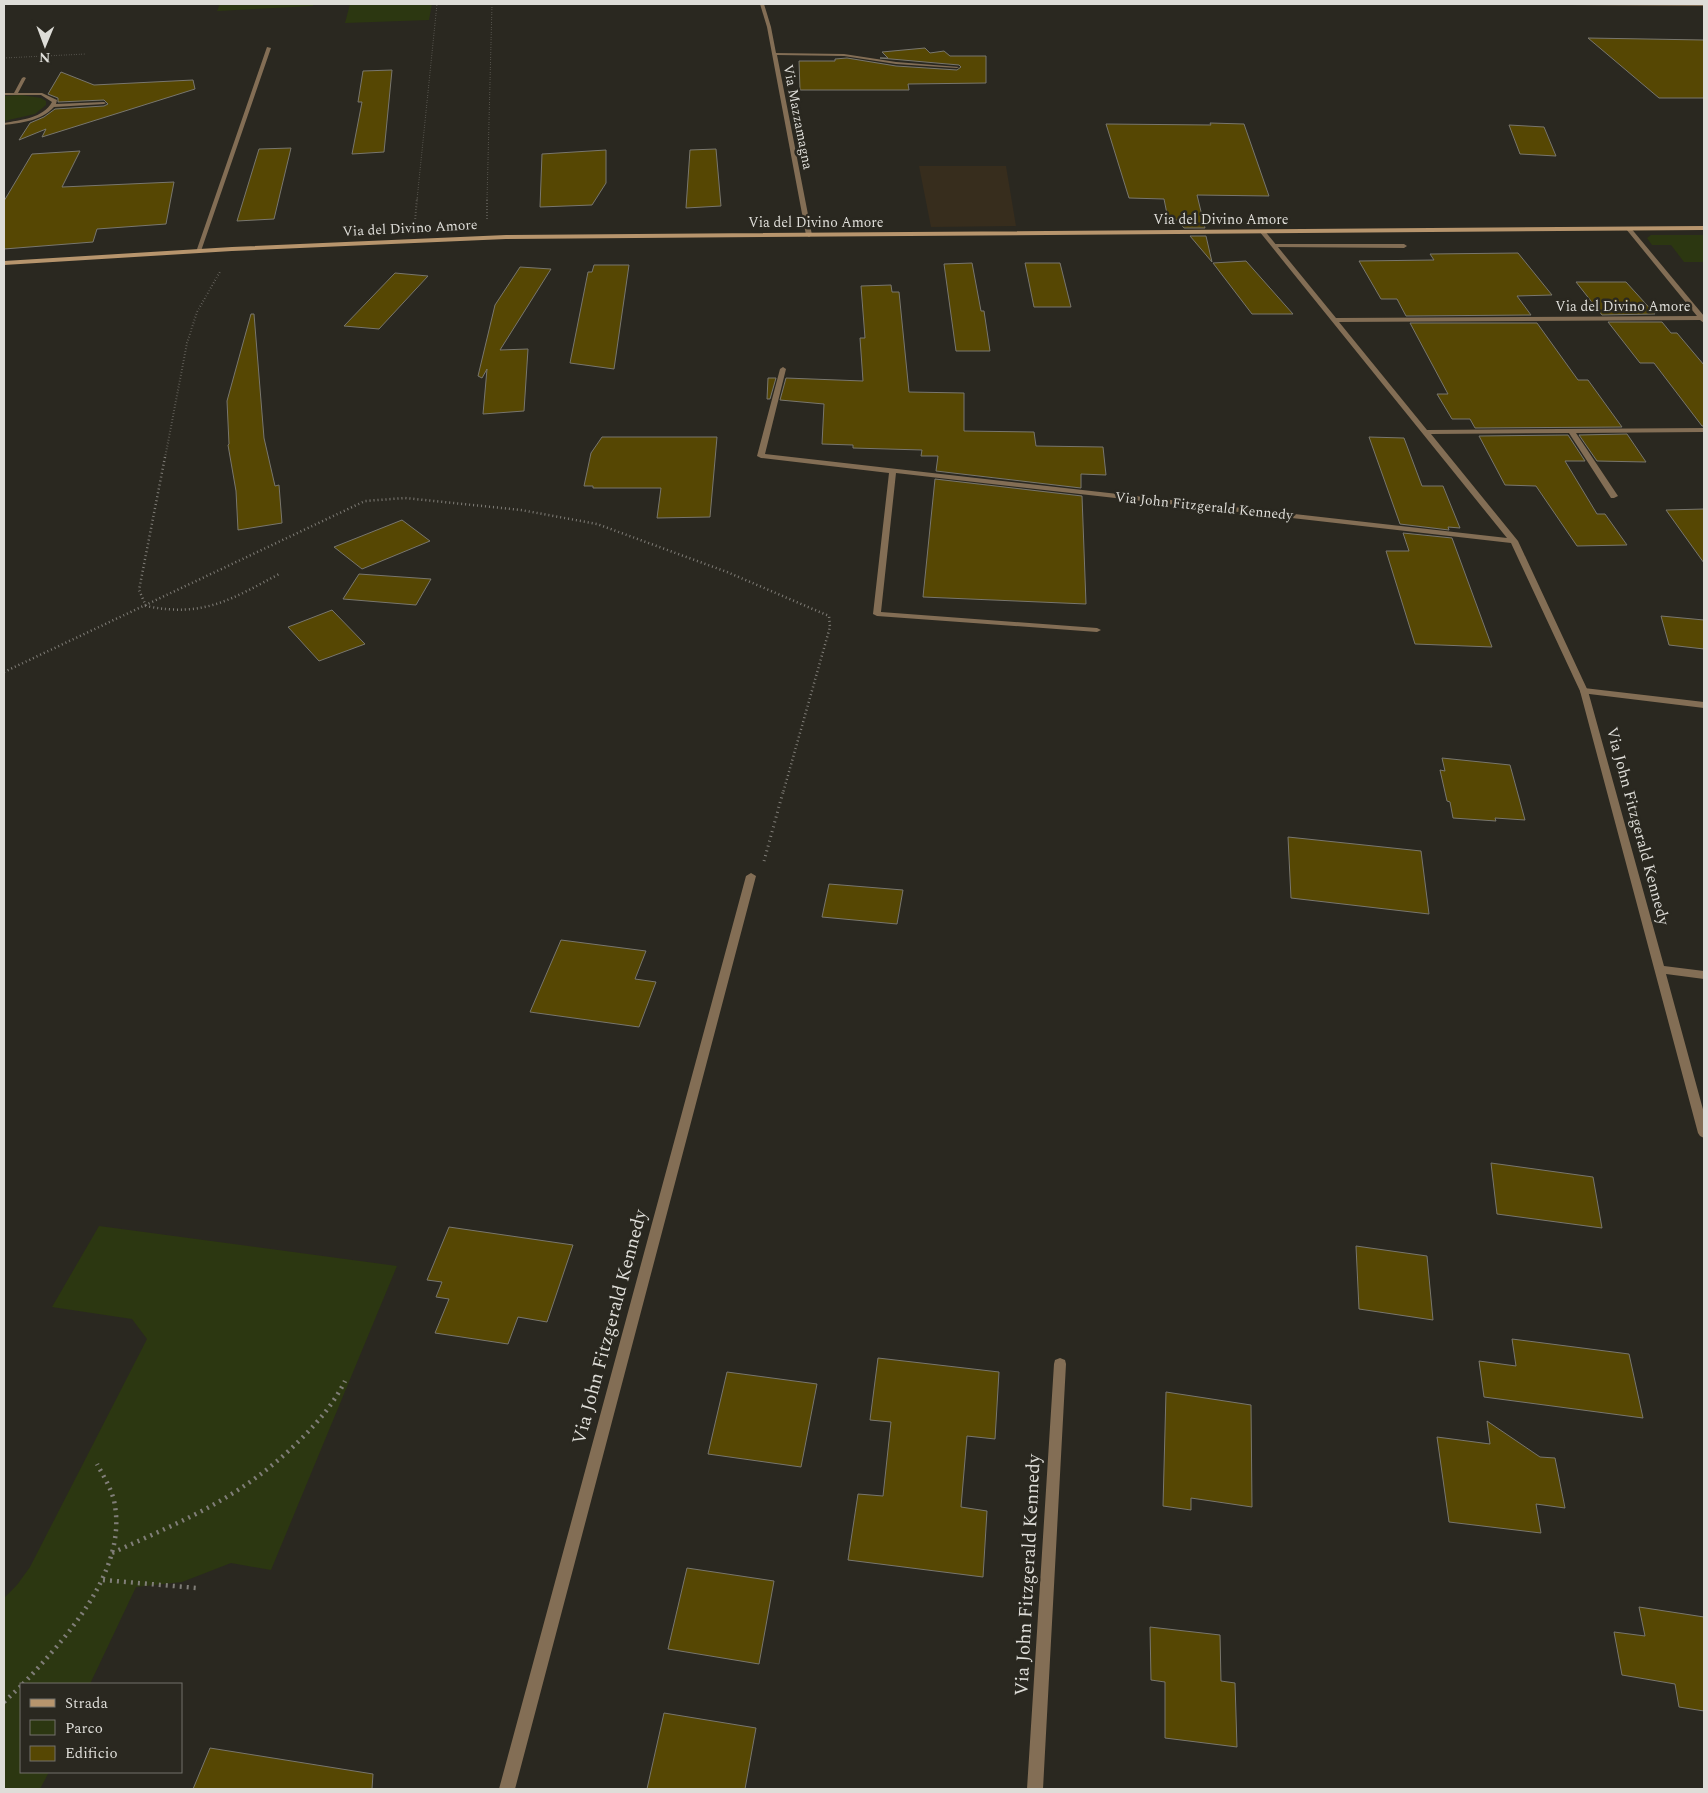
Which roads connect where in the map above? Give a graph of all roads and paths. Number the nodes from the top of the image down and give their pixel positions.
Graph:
1 (436, 4) edge
2 (492, 4) edge
3 (762, 4) edge
4 (1568, 4) edge
5 (1583, 4) edge
6 (1704, 5) edge
7 (269, 48) dead end
8 (86, 54) dead end
9 (775, 54) junction
10 (4, 58) edge
11 (956, 68) dead end
12 (24, 78) dead end
13 (16, 92) junction
14 (4, 94) edge
15 (104, 103) dead end
16 (54, 106) junction
17 (4, 124) edge
18 (1628, 228) junction
19 (1704, 228) edge
20 (1262, 231) junction
21 (809, 235) junction
22 (486, 238) junction
23 (413, 241) junction
24 (1274, 246) junction
25 (1404, 246) dead end
26 (232, 249) junction
27 (198, 251) junction
28 (4, 263) edge
29 (1703, 319) edge
30 (1334, 320) junction
31 (783, 369) dead end
32 (1704, 430) edge
33 (1571, 431) junction
34 (1426, 432) junction
35 (893, 471) junction
36 (1614, 496) dead end
37 (1514, 541) junction
38 (281, 573) dead end
39 (146, 606) junction
40 (1097, 630) dead end
41 (4, 672) edge
42 (1584, 691) junction
43 (1704, 705) edge
44 (756, 873) joint
45 (1659, 969) junction
46 (1704, 975) edge
47 (1704, 1133) edge
48 (1060, 1364) dead end
49 (345, 1381) dead end
50 (97, 1464) dead end
51 (112, 1553) junction
52 (103, 1580) junction
53 (197, 1588) dead end
54 (24, 1683) edge
55 (20, 1687) edge
56 (4, 1702) edge
57 (507, 1789) edge
58 (1035, 1789) edge

1 - 23 path
2 - 22 path
3 - 9 street, Via Mazzamagna
4 - 5 street
5 - 6 street
7 - 27 street
8 - 10 path
9 - 11 street
9 - 21 street, Via Mazzamagna
12 - 13 street
13 - 14 street
13 - 16 street
15 - 16 street
16 - 17 street
18 - 19 main road, Via del Divino Amore
18 - 20 main road, Via del Divino Amore
18 - 29 street, Via del Divino Amore
20 - 21 main road, Via del Divino Amore
20 - 24 street, Via John Fitzgerald Kennedy
21 - 22 main road, Via del Divino Amore
22 - 23 main road, Via del Divino Amore
23 - 26 main road, Via del Divino Amore
24 - 25 street
24 - 30 street, Via John Fitzgerald Kennedy
26 - 27 main road, Via del Divino Amore
26 - 39 path
27 - 28 main road, Via del Divino Amore
29 - 30 street, Via del Divino Amore
30 - 34 street, Via John Fitzgerald Kennedy
31 - 35 street, Via John Fitzgerald Kennedy
32 - 33 street
33 - 34 street
33 - 36 street
34 - 37 street, Via John Fitzgerald Kennedy
35 - 37 street, Via John Fitzgerald Kennedy
35 - 40 street
37 - 42 street, Via John Fitzgerald Kennedy
38 - 39 path
39 - 41 path
39 - 44 path
42 - 43 street
42 - 45 street, Via John Fitzgerald Kennedy
44 - 57 street, Via John Fitzgerald Kennedy
45 - 46 street
45 - 47 street, Via John Fitzgerald Kennedy
48 - 58 street, Via John Fitzgerald Kennedy
49 - 51 path
50 - 51 path
51 - 52 path
52 - 53 path
52 - 54 path
55 - 56 path

